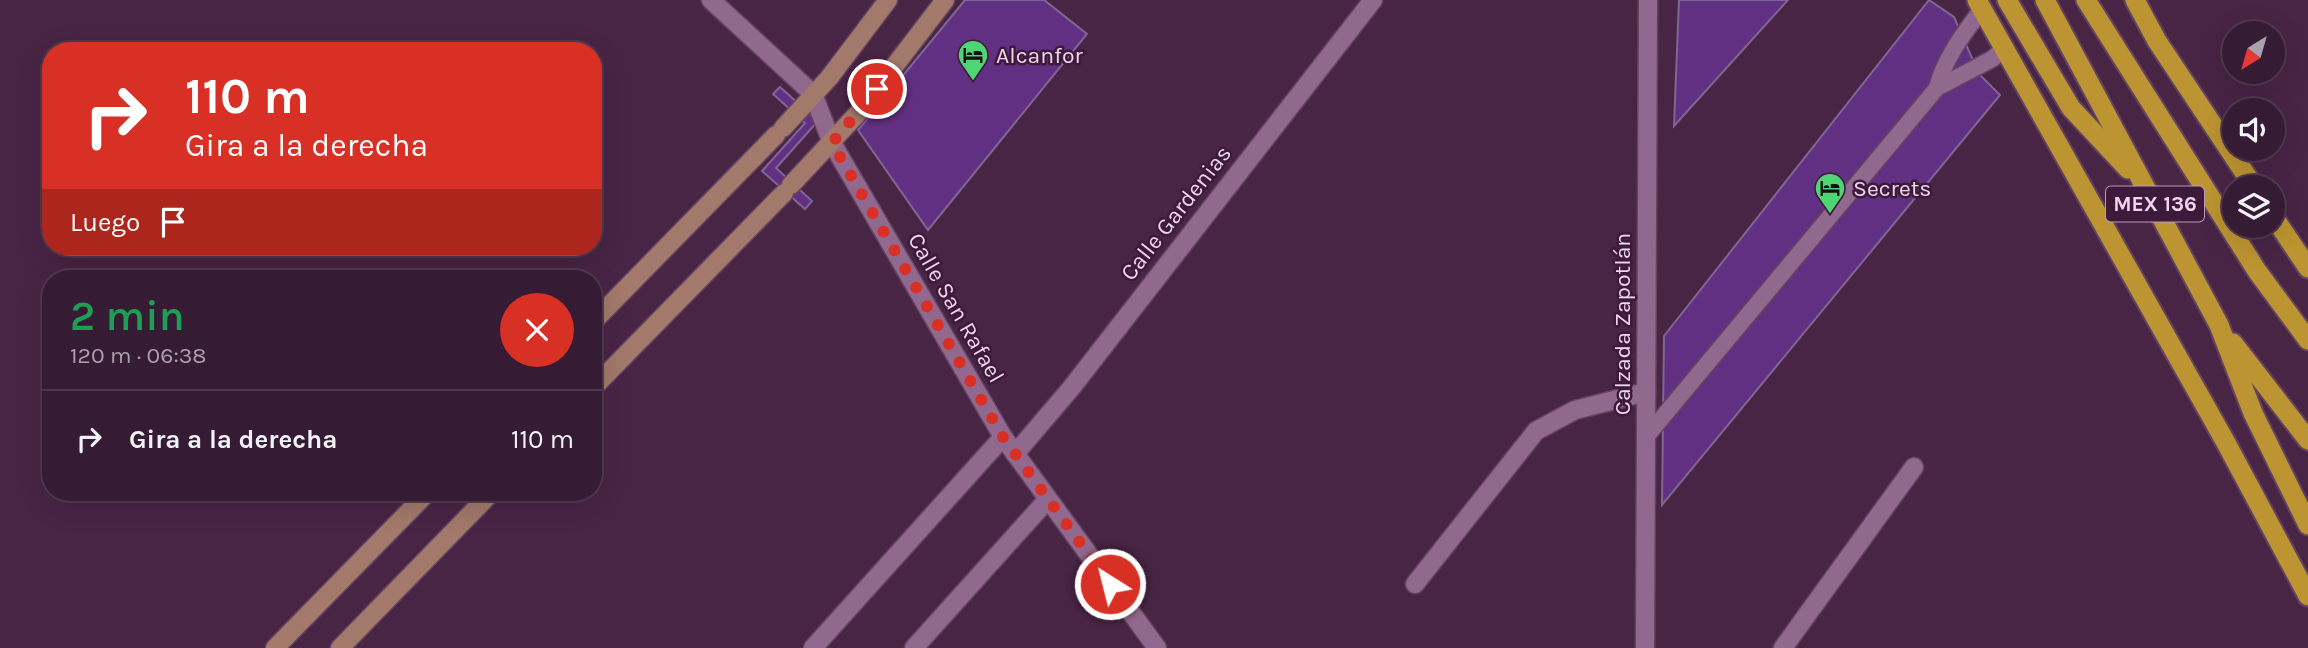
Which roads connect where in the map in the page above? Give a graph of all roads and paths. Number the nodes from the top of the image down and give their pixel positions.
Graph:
1 (711, 0) edge
2 (888, 0) edge
3 (945, 0) edge
4 (1373, 0) edge
5 (1648, 0) edge
6 (2007, 0) edge
7 (2045, 0) edge
8 (2135, 0) edge
9 (2086, 1) edge
10 (1980, 4) edge
11 (2004, 49) junction
12 (1937, 88) junction
13 (813, 94) junction
14 (832, 143) junction
15 (2246, 175) edge
16 (2148, 191) junction
17 (2285, 234) edge
18 (2308, 268) edge
19 (602, 313) edge
20 (2219, 325) junction
21 (2308, 340) edge
22 (602, 379) edge
23 (1646, 392) junction
24 (1003, 437) junction
25 (1646, 437) junction
26 (2308, 440) edge
27 (1015, 454) junction
28 (1914, 467) dead end
29 (1048, 499) junction
30 (419, 501) edge
31 (483, 501) edge
32 (2308, 526) edge
33 (1415, 584) dead end
34 (2308, 596) edge
35 (275, 648) edge
36 (340, 648) edge
37 (813, 648) edge
38 (914, 648) edge
39 (1157, 648) edge
40 (1645, 648) edge
41 (1783, 648) edge

1 - 13 street, Calle San Rafael
2 - 13 main road
3 - 14 main road
4 - 27 street, Calle Gardenias
5 - 23 street, Calzada Zapotlán
6 - 16 highway
7 - 16 highway, MEX 136
8 - 15 highway
9 - 21 highway, MEX 136
10 - 11 highway
10 - 12 lane
11 - 12 lane
11 - 34 highway
12 - 25 lane
13 - 14 street, Calle San Rafael
13 - 19 main road
14 - 22 main road
14 - 24 street, Calle San Rafael
16 - 20 highway, MEX 136
17 - 18 highway
20 - 26 highway
20 - 32 highway, MEX 136
23 - 25 street, Calzada Zapotlán
23 - 33 street
24 - 27 street, Calle San Rafael
24 - 37 street
25 - 40 street, Calzada Zapotlán
27 - 29 street, Calle San Rafael
28 - 41 street
29 - 38 street
29 - 39 street, Calle San Rafael
30 - 35 main road
31 - 36 main road

